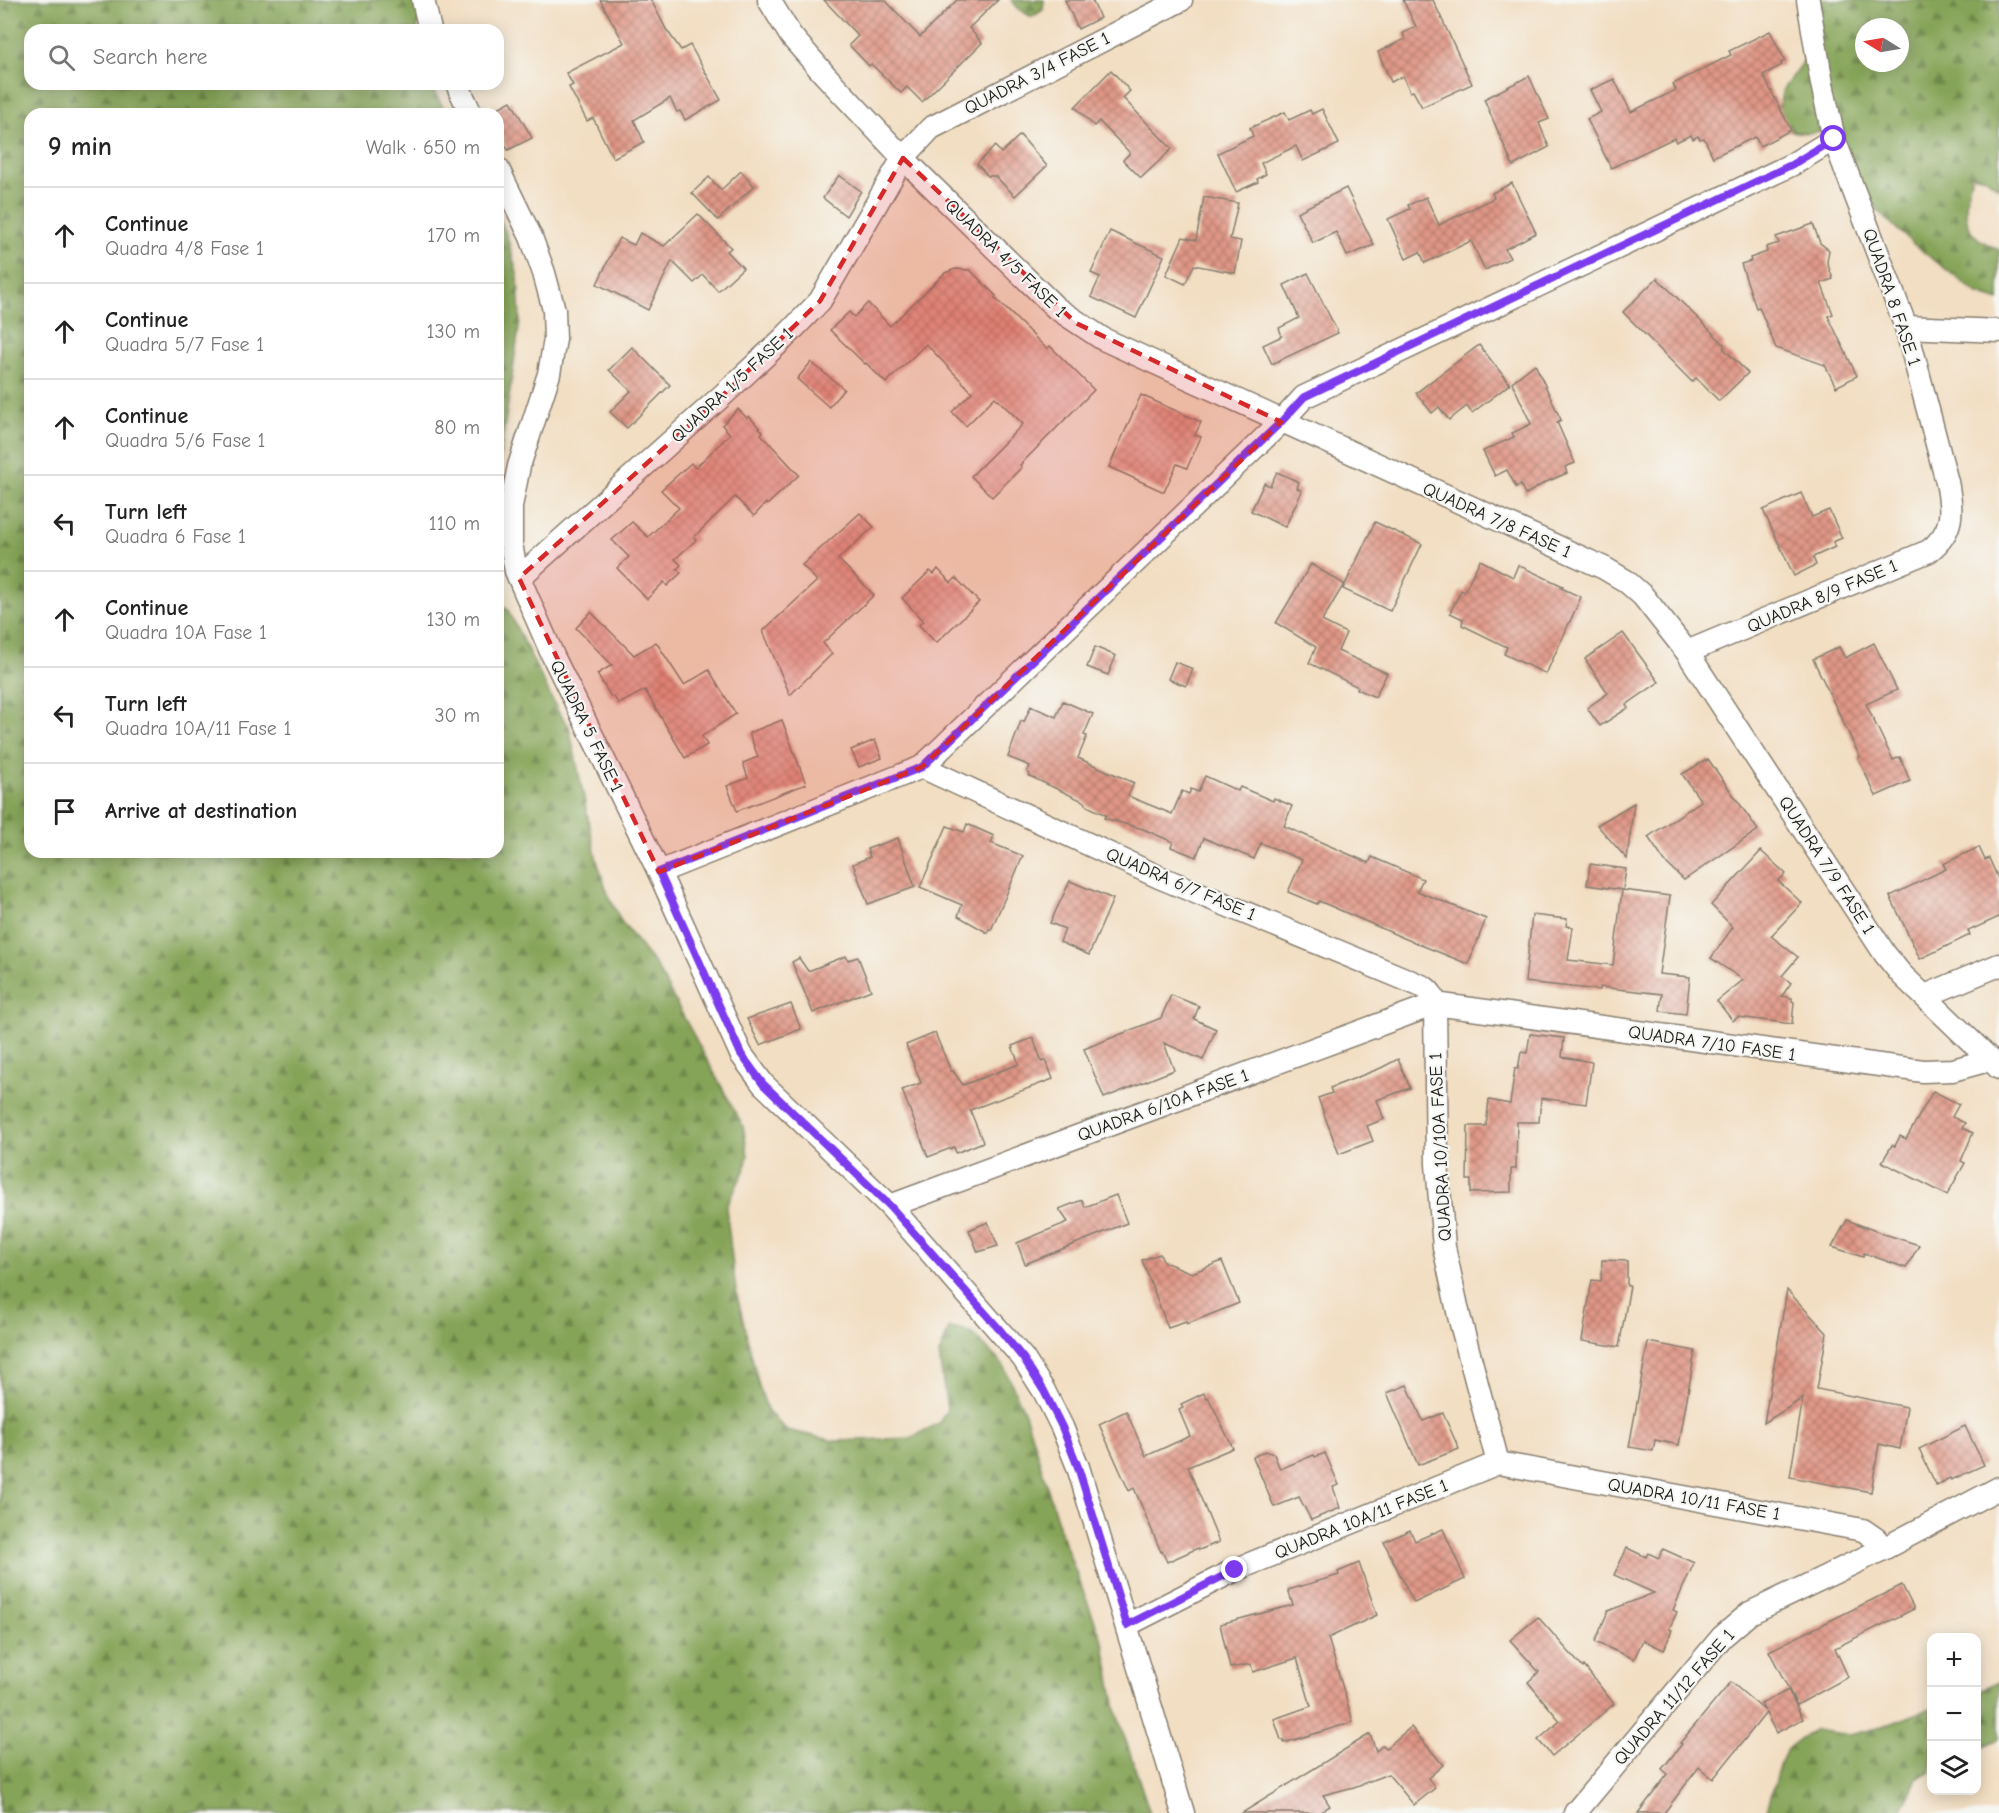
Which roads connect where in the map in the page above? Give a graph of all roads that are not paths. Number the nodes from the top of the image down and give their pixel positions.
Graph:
1 (423, 0) edge
2 (769, 0) edge
3 (1181, 0) edge
4 (1808, 0) edge
5 (429, 24) edge
6 (460, 90) edge
7 (468, 108) edge
8 (1834, 139) junction
9 (903, 158) junction
10 (504, 181) edge
11 (1906, 327) junction
12 (1999, 331) edge
13 (1281, 422) junction
14 (1948, 529) joint
15 (519, 578) junction
16 (1687, 652) junction
17 (922, 767) junction
18 (659, 872) junction
19 (1999, 965) edge
20 (1925, 996) junction
21 (1435, 1004) junction
22 (1994, 1064) edge
23 (890, 1206) junction
24 (1498, 1463) junction
25 (1999, 1488) edge
26 (1883, 1549) junction
27 (1127, 1625) junction
28 (1184, 1813) edge
29 (1575, 1813) edge

1 - 5 street
2 - 9 street, QUADRA 4/5 FASE 1
3 - 9 street, QUADRA 3/4 FASE 1
4 - 8 street, QUADRA 8 FASE 1
6 - 7 street
8 - 11 street, QUADRA 8 FASE 1
8 - 13 street
9 - 13 street, QUADRA 4/5 FASE 1
9 - 15 street, QUADRA 1/5 FASE 1
10 - 15 street, QUADRA 5 FASE 1
11 - 12 street
11 - 14 street, QUADRA 8 FASE 1
13 - 16 street, QUADRA 7/8 FASE 1
13 - 17 street
14 - 16 street, QUADRA 8/9 FASE 1
15 - 18 street, QUADRA 5 FASE 1
16 - 20 street, QUADRA 7/9 FASE 1
17 - 18 street
17 - 21 street, QUADRA 6/7 FASE 1
18 - 23 street, QUADRA 5 FASE 1
19 - 20 street
20 - 22 street, QUADRA 7/9 FASE 1
21 - 22 street, QUADRA 7/10 FASE 1
21 - 23 street, QUADRA 6/10A FASE 1
21 - 24 street, QUADRA 10/10A FASE 1
23 - 27 street, QUADRA 5 FASE 1
24 - 26 street, QUADRA 10/11 FASE 1
24 - 27 street, QUADRA 10A/11 FASE 1
25 - 26 street, QUADRA 11/12 FASE 1
26 - 29 street, QUADRA 11/12 FASE 1
27 - 28 street, QUADRA 5 FASE 1

